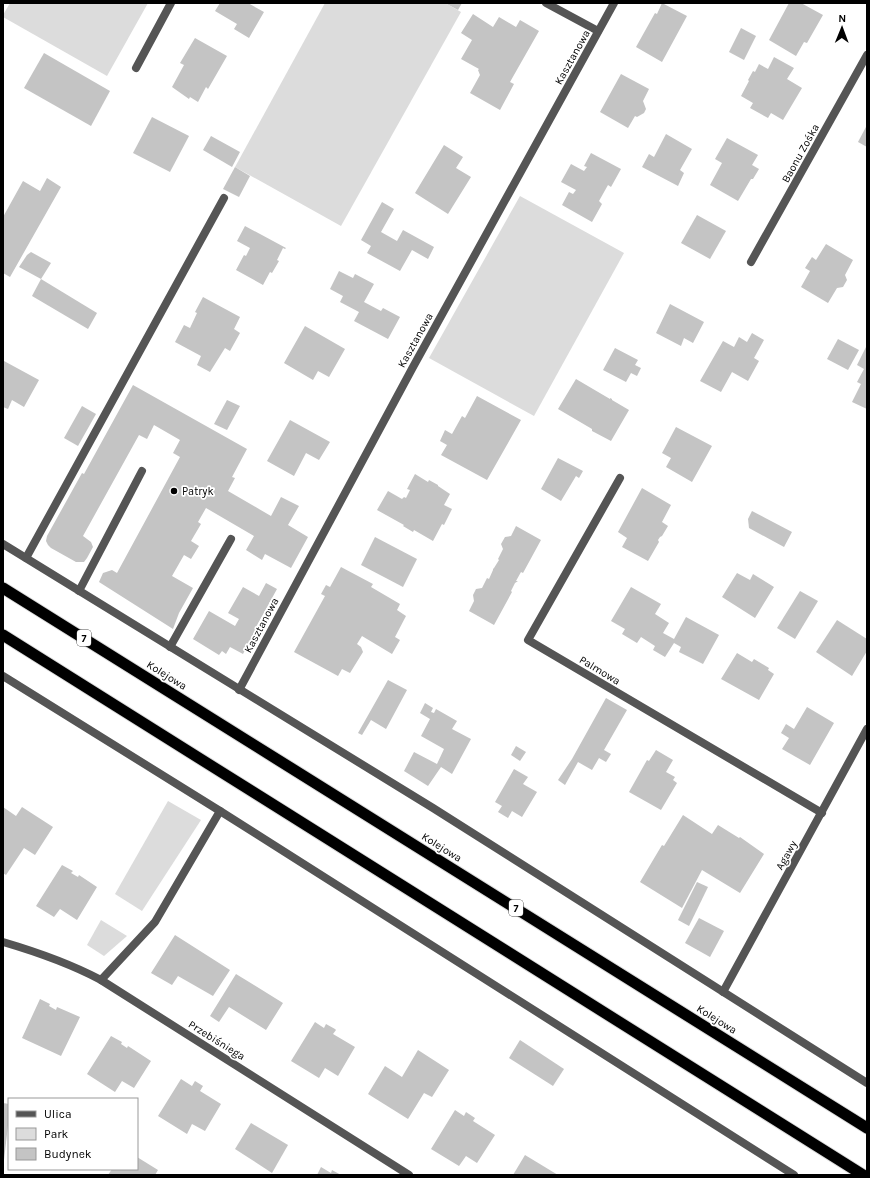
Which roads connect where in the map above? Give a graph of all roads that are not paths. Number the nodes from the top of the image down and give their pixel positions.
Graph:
1 (171, 3) edge
2 (546, 3) edge
3 (614, 3) edge
4 (598, 31) junction
5 (867, 55) edge
6 (136, 68) dead end
7 (224, 198) dead end
8 (752, 262) dead end
9 (142, 471) dead end
10 (620, 478) dead end
11 (230, 539) dead end
12 (3, 544) edge
13 (26, 558) junction
14 (3, 588) edge
15 (79, 591) junction
16 (3, 635) edge
17 (170, 648) junction
18 (3, 676) edge
19 (239, 690) junction
20 (867, 729) edge
21 (220, 811) junction
22 (822, 813) junction
23 (3, 942) edge
24 (101, 980) junction
25 (723, 992) junction
26 (867, 1083) edge
27 (867, 1128) edge
28 (410, 1175) edge
29 (794, 1175) edge
30 (864, 1175) edge

1 - 6 street
2 - 4 street
3 - 4 street, Kasztanowa
4 - 19 street, Kasztanowa
5 - 8 street, Baonu Zośka
7 - 13 street
9 - 15 street
10 - 22 street, Palmowa
11 - 17 street
12 - 13 street
13 - 15 street
14 - 27 highway, Kolejowa / 7
15 - 17 street
16 - 30 highway
17 - 19 street
18 - 21 street
19 - 25 street
20 - 22 street, Agawy
21 - 24 street
21 - 29 street
22 - 25 street, Agawy
23 - 24 street, Przebiśniega
24 - 28 street, Przebiśniega
25 - 26 street

